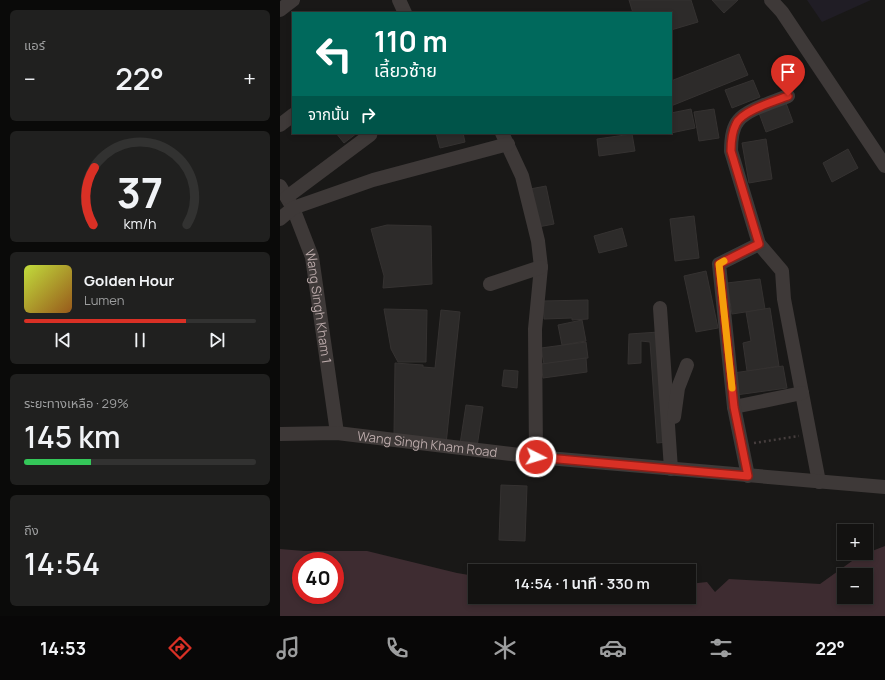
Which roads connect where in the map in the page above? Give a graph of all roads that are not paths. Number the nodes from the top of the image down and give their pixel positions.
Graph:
1 (292, 0) edge
2 (399, 0) edge
3 (771, 0) edge
4 (280, 10) edge
5 (405, 12) edge
6 (788, 96) dead end
7 (292, 117) edge
8 (280, 125) edge
9 (370, 134) edge
10 (505, 138) edge
11 (885, 165) edge
12 (287, 197) edge
13 (280, 219) edge
14 (759, 244) junction
15 (541, 267) junction
16 (490, 284) dead end
17 (660, 308) dead end
18 (687, 365) dead end
19 (802, 393) junction
20 (734, 407) junction
21 (337, 433) junction
22 (280, 434) edge
23 (536, 457) junction
24 (672, 469) junction
25 (748, 476) junction
26 (819, 482) junction
27 (885, 488) edge

1 - 4 street
2 - 5 street
3 - 11 street
6 - 14 street
7 - 8 street
9 - 12 street
10 - 12 street
10 - 15 street
12 - 13 street
12 - 21 street, Wang Singh Kham 1
14 - 19 street
14 - 20 street
15 - 16 street
15 - 23 street
17 - 24 street
18 - 24 street
19 - 20 street
19 - 26 street
20 - 25 street
21 - 22 street, Wang Singh Kham Road
21 - 23 street, Wang Singh Kham Road
23 - 24 street, Wang Singh Kham Road
24 - 25 street, Wang Singh Kham Road
25 - 26 street, Wang Singh Kham Road
26 - 27 street, Wang Singh Kham Road

